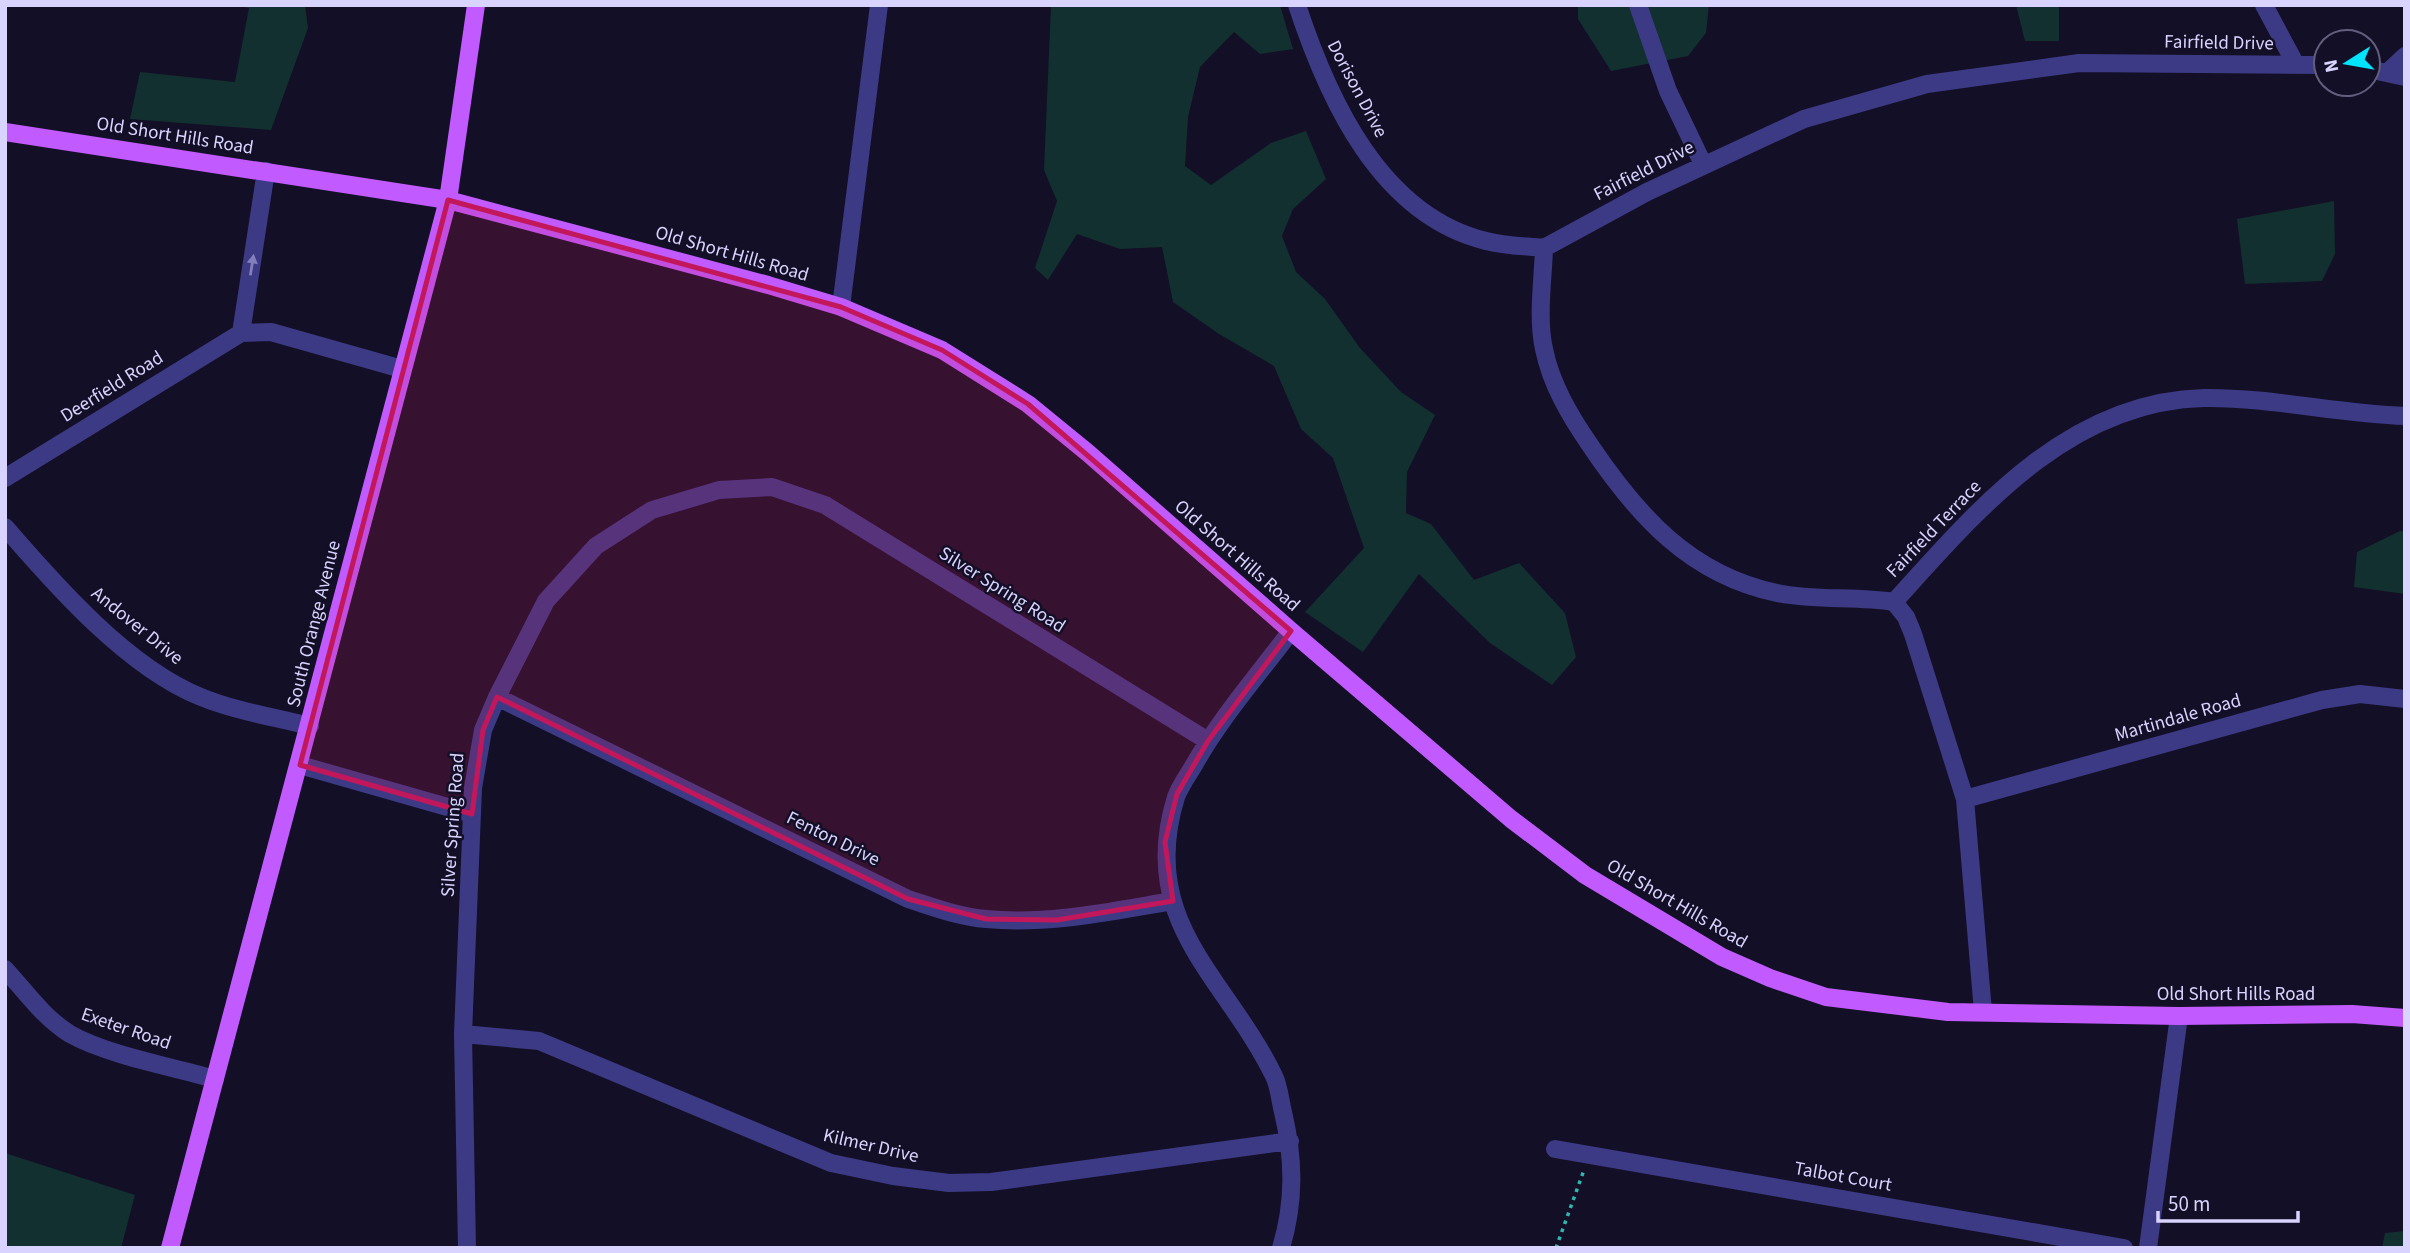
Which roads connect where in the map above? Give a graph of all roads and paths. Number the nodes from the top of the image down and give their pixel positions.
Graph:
1 (476, 5) edge
2 (879, 5) edge
3 (1297, 5) edge
4 (1638, 5) edge
5 (2264, 5) edge
6 (2405, 56) edge
7 (2296, 65) junction
8 (2312, 65) edge
9 (2397, 74) edge
10 (5, 132) edge
11 (1703, 164) junction
12 (266, 171) junction
13 (448, 200) junction
14 (1544, 248) junction
15 (841, 307) junction
16 (241, 333) junction
17 (402, 369) junction
18 (2405, 416) edge
19 (5, 478) edge
20 (5, 527) edge
21 (1894, 602) junction
22 (1291, 631) junction
23 (497, 697) junction
24 (2405, 699) edge
25 (310, 726) junction
26 (1208, 741) junction
27 (299, 765) junction
28 (1965, 799) junction
29 (472, 814) junction
30 (1174, 901) junction
31 (5, 969) edge
32 (1983, 1012) junction
33 (2179, 1016) junction
34 (2405, 1018) edge
35 (463, 1034) junction
36 (215, 1079) junction
37 (1290, 1141) junction
38 (1555, 1149) dead end
39 (1589, 1155) junction
40 (170, 1248) edge
41 (467, 1248) edge
42 (1281, 1248) edge
43 (1556, 1248) edge
44 (2124, 1248) edge
45 (2148, 1248) edge

1 - 13 main road, South Orange Avenue
2 - 15 street
3 - 14 street, Dorison Drive
4 - 11 street
5 - 7 street
6 - 9 street
7 - 8 street, Fairfield Drive
7 - 11 street, Fairfield Drive
10 - 12 main road, Old Short Hills Road
11 - 14 street, Fairfield Drive
12 - 13 main road, Old Short Hills Road
16 -> 12 street
13 - 15 main road, Old Short Hills Road
13 - 17 main road, South Orange Avenue
14 - 21 street
15 - 22 main road, Old Short Hills Road
16 - 17 street
16 - 19 street, Deerfield Road
17 - 25 main road, South Orange Avenue
18 - 21 street, Fairfield Terrace
20 - 25 street, Andover Drive
21 - 28 street, Fairfield Terrace
22 - 26 street
22 - 32 main road, Old Short Hills Road
23 - 26 street, Silver Spring Road
23 - 29 street, Silver Spring Road
23 - 30 street, Fenton Drive
24 - 28 street, Martindale Road
25 - 27 main road, South Orange Avenue
26 - 30 street
27 - 29 street
27 - 36 main road, South Orange Avenue
28 - 32 street, Fairfield Terrace
29 - 35 street, Silver Spring Road
30 - 37 street
31 - 36 street, Exeter Road
32 - 33 main road, Old Short Hills Road
33 - 34 main road, Old Short Hills Road
33 - 45 street
35 - 37 street, Kilmer Drive
35 - 41 street, Silver Spring Road
36 - 40 main road, South Orange Avenue
37 - 42 street
38 - 39 street, Talbot Court
39 - 43 path
39 - 44 street, Talbot Court

